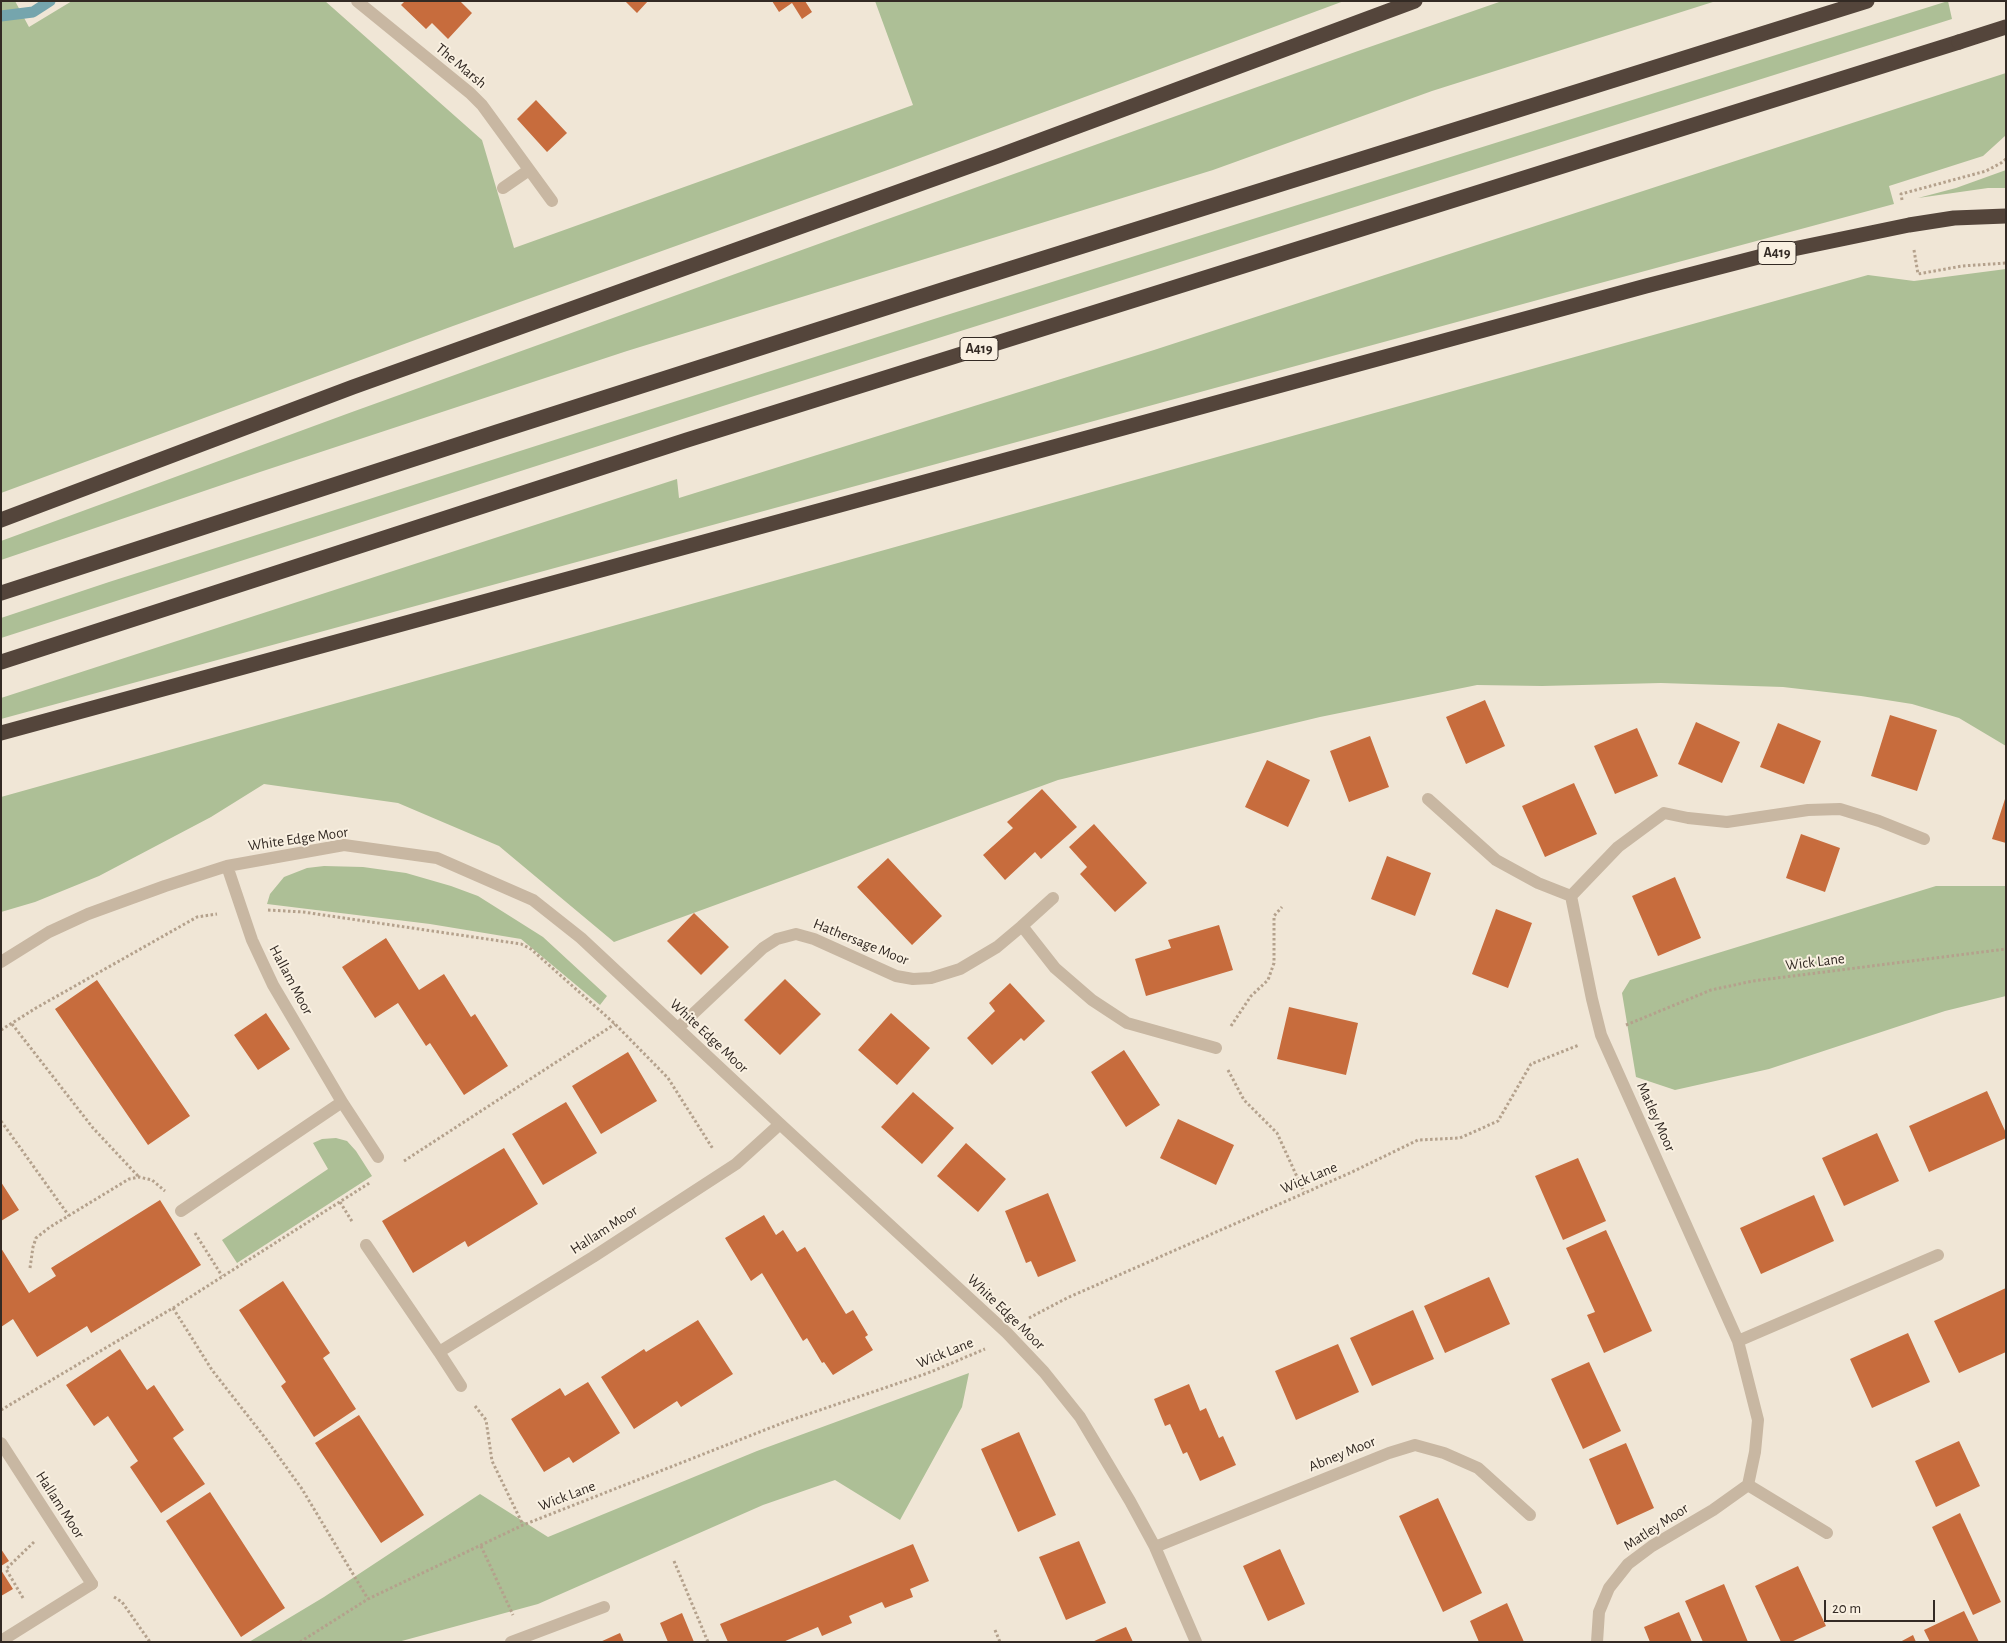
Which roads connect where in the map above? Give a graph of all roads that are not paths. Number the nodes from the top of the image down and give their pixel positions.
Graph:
1 (357, 1) edge
2 (1415, 1) edge
3 (1867, 1) edge
4 (2006, 27) edge
5 (530, 170) junction
6 (503, 188) dead end
7 (552, 201) dead end
8 (2006, 216) edge
9 (1, 520) edge
10 (1, 593) edge
11 (1, 662) edge
12 (1, 733) edge
13 (1428, 799) dead end
14 (1924, 839) dead end
15 (227, 866) junction
16 (1571, 896) junction
17 (1053, 898) dead end
18 (1022, 926) junction
19 (1, 962) edge
20 (678, 1028) junction
21 (1216, 1048) road end
22 (342, 1102) junction
23 (780, 1124) junction
24 (378, 1157) dead end
25 (181, 1211) road end
26 (366, 1245) dead end
27 (1938, 1255) dead end
28 (1738, 1341) junction
29 (439, 1352) junction
30 (461, 1386) road end
31 (1, 1443) edge
32 (1748, 1485) junction
33 (1530, 1515) dead end
34 (1827, 1533) dead end
35 (1155, 1547) junction
36 (604, 1607) dead end
37 (518, 1640) edge
38 (1, 1641) edge
39 (1196, 1642) edge
40 (1597, 1642) edge

1 - 5 street, The Marsh
2 - 9 highway
3 - 10 highway
4 - 11 highway, A419, bridge
5 - 6 street
5 - 7 street, The Marsh
8 - 12 highway, A419
13 - 16 street
14 - 16 street
15 - 19 street, White Edge Moor
15 - 20 street, White Edge Moor
15 - 22 street, Hallam Moor
16 - 28 street, Matley Moor
17 - 18 street, Hathersage Moor
18 - 20 street, Hathersage Moor
18 - 21 street
20 - 23 street, White Edge Moor
22 - 24 street, Hallam Moor
22 - 25 street
23 - 29 street, Hallam Moor
23 - 35 street, White Edge Moor
26 - 29 street
27 - 28 street
28 - 32 street, Matley Moor
29 - 30 street
31 - 38 street, Hallam Moor
32 - 34 street
32 - 40 street, Matley Moor
33 - 35 street, Abney Moor
35 - 39 street, White Edge Moor
36 - 37 street

